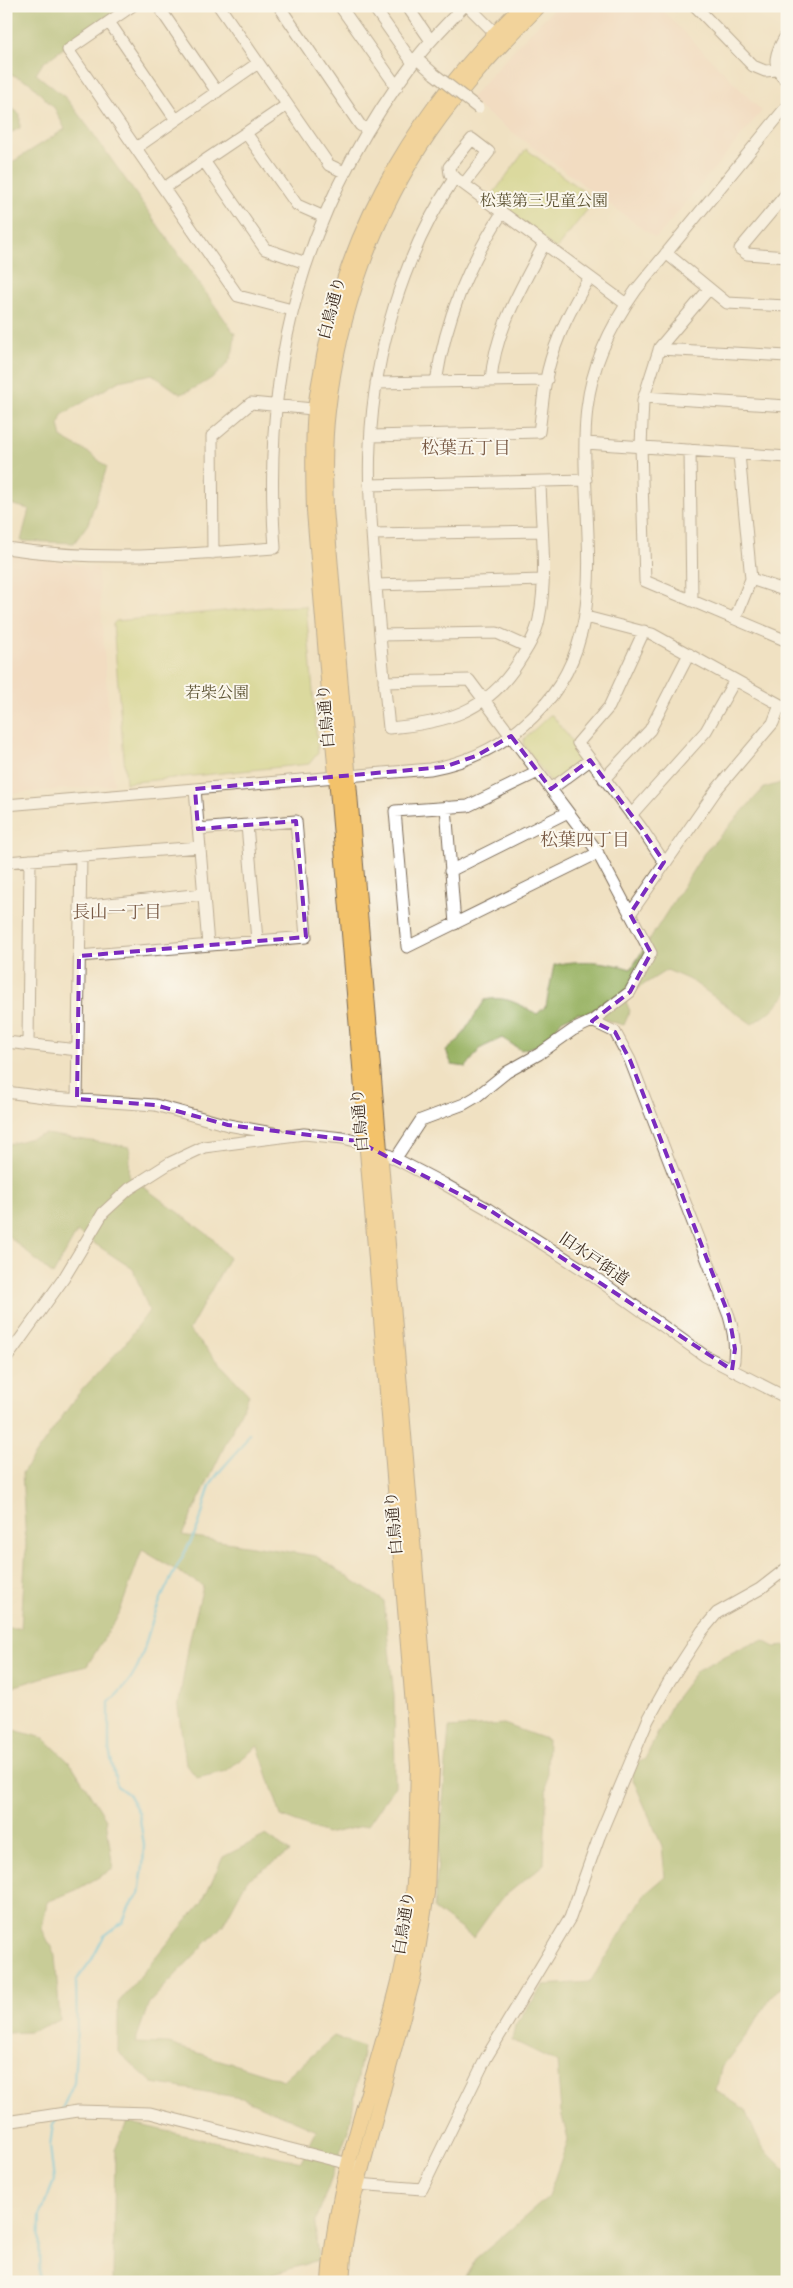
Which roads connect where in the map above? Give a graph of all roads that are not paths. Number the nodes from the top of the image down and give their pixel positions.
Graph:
1 (132, 6) edge
2 (158, 6) edge
3 (219, 6) edge
4 (279, 6) edge
5 (340, 6) edge
6 (373, 6) edge
7 (407, 6) edge
8 (464, 6) edge
9 (468, 6) edge
10 (522, 6) edge
11 (540, 6) edge
12 (695, 6) edge
13 (109, 22) junction
14 (787, 34) edge
15 (500, 37) junction
16 (431, 41) junction
17 (415, 61) junction
18 (258, 63) junction
19 (776, 70) junction
20 (787, 81) edge
21 (397, 87) junction
22 (218, 92) junction
23 (287, 105) junction
24 (787, 106) edge
25 (478, 108) dead end
26 (176, 120) junction
27 (368, 130) junction
28 (246, 132) junction
29 (136, 148) junction
30 (204, 161) junction
31 (344, 172) junction
32 (164, 188) junction
33 (787, 193) edge
34 (502, 213) junction
35 (324, 217) junction
36 (544, 244) junction
37 (666, 253) junction
38 (787, 257) edge
39 (306, 263) junction
40 (588, 278) junction
41 (709, 288) junction
42 (626, 304) junction
43 (787, 306) edge
44 (292, 310) junction
45 (659, 349) junction
46 (787, 356) edge
47 (546, 380) junction
48 (491, 381) junction
49 (436, 382) junction
50 (376, 383) junction
51 (644, 397) junction
52 (276, 404) junction
53 (787, 406) edge
54 (322, 409) junction
55 (370, 436) junction
56 (586, 443) junction
57 (641, 446) junction
58 (690, 450) junction
59 (739, 454) junction
60 (787, 457) edge
61 (586, 480) junction
62 (540, 482) junction
63 (370, 485) junction
64 (541, 531) junction
65 (372, 534) junction
66 (6, 548) edge
67 (213, 553) junction
68 (751, 579) junction
69 (542, 580) junction
70 (376, 584) junction
71 (787, 591) edge
72 (692, 601) junction
73 (586, 617) junction
74 (735, 619) junction
75 (644, 631) junction
76 (380, 635) junction
77 (787, 641) edge
78 (528, 647) junction
79 (689, 654) junction
80 (735, 680) junction
81 (384, 682) junction
82 (485, 701) junction
83 (783, 707) edge
84 (511, 736) junction
85 (590, 760) junction
86 (538, 772) junction
87 (342, 776) junction
88 (604, 778) junction
89 (195, 789) junction
90 (551, 789) junction
91 (6, 805) edge
92 (446, 807) junction
93 (568, 812) junction
94 (632, 815) junction
95 (247, 825) junction
96 (198, 828) junction
97 (200, 847) junction
98 (598, 853) junction
99 (81, 856) junction
100 (30, 860) junction
101 (6, 862) edge
102 (664, 862) junction
103 (450, 871) junction
104 (203, 894) junction
105 (80, 907) junction
106 (630, 914) junction
107 (455, 924) junction
108 (257, 940) junction
109 (208, 944) junction
110 (79, 956) junction
111 (592, 1021) junction
112 (6, 1042) edge
113 (28, 1044) junction
114 (78, 1050) junction
115 (6, 1092) edge
116 (77, 1099) junction
117 (287, 1135) junction
118 (373, 1148) junction
119 (396, 1158) junction
120 (6, 1359) edge
121 (732, 1370) junction
122 (787, 1398) edge
123 (787, 1568) edge
124 (6, 2122) edge
125 (355, 2166) junction
126 (357, 2184) junction
127 (329, 2282) edge
128 (342, 2282) edge

1 - 13 street
2 - 22 street
3 - 18 street
4 - 27 street
5 - 21 street
6 - 17 street
7 - 16 street
8 - 16 street
9 - 15 street
10 - 15 main road, 白鳥通り
11 - 15 main road, 白鳥通り
12 - 19 street
13 - 26 street
13 - 29 street
14 - 19 street
15 - 54 main road, 白鳥通り
16 - 17 street
17 - 21 street
17 - 25 street, bridge
18 - 22 street
18 - 23 street
19 - 20 street
21 - 27 street
22 - 26 street
23 - 28 street
23 - 31 street
24 - 37 street
26 - 29 street
27 - 31 street
28 - 30 street
28 - 35 street
29 - 32 street
30 - 32 street
30 - 39 street
31 - 35 street
32 - 44 street
33 - 38 street
34 - 36 street
34 - 49 street
34 - 50 street
35 - 39 street
36 - 40 street
36 - 48 street
37 - 41 street
37 - 42 street
39 - 44 street
40 - 42 street
40 - 47 street
41 - 43 street
41 - 45 street
42 - 56 street
44 - 52 street
45 - 46 street
45 - 51 street
47 - 48 street
47 - 55 street
48 - 49 street
49 - 50 street
50 - 55 street
51 - 53 street
51 - 57 street
52 - 54 street
52 - 67 street
52 - 67 street
54 - 87 main road, 白鳥通り
55 - 63 street
56 - 57 street
56 - 61 street
57 - 58 street
57 - 72 street
58 - 59 street
58 - 72 street
59 - 60 street
59 - 68 street
61 - 62 street
61 - 73 street
62 - 63 street
62 - 64 street
63 - 65 street
64 - 65 street
64 - 69 street
65 - 70 street
66 - 67 street
68 - 71 street
68 - 74 street
69 - 70 street
69 - 78 street
70 - 76 street
72 - 74 street
73 - 75 street
73 - 84 street
74 - 77 street
75 - 79 street
75 - 85 street
76 - 78 street
76 - 81 street
78 - 82 street
79 - 80 street
79 - 88 street
80 - 83 street
80 - 94 street
81 - 82 street
81 - 82 street
82 - 84 street
83 - 102 street
84 - 86 street
84 - 87 street
85 - 88 street
85 - 90 street
86 - 90 street
86 - 92 street
87 - 89 street
87 - 118 main road, 白鳥通り
88 - 94 street
89 - 91 street
89 - 96 street
90 - 93 street
92 - 103 street
92 - 107 street
93 - 98 street
93 - 103 street
94 - 102 street
95 - 96 street
95 - 108 street
95 - 108 street
96 - 97 street
97 - 99 street
97 - 104 street
98 - 106 street
98 - 107 street
99 - 100 street
99 - 105 street
100 - 101 street
100 - 113 street
102 - 106 street
103 - 107 street
104 - 105 street
104 - 109 street
105 - 110 street
106 - 111 street
108 - 109 street
109 - 110 street
110 - 114 street
111 - 119 street
111 - 121 street
112 - 113 street
113 - 114 street
114 - 116 street
115 - 116 street
116 - 117 street
117 - 118 street, 旧水戸街道
117 - 120 street
118 - 119 street, 旧水戸街道
118 - 125 main road, 白鳥通り
119 - 121 street, 旧水戸街道
121 - 122 street, 旧水戸街道
123 - 126 street
124 - 125 street
125 - 126 main road, 白鳥通り
125 - 127 main road, 白鳥通り
126 - 128 main road, 白鳥通り

